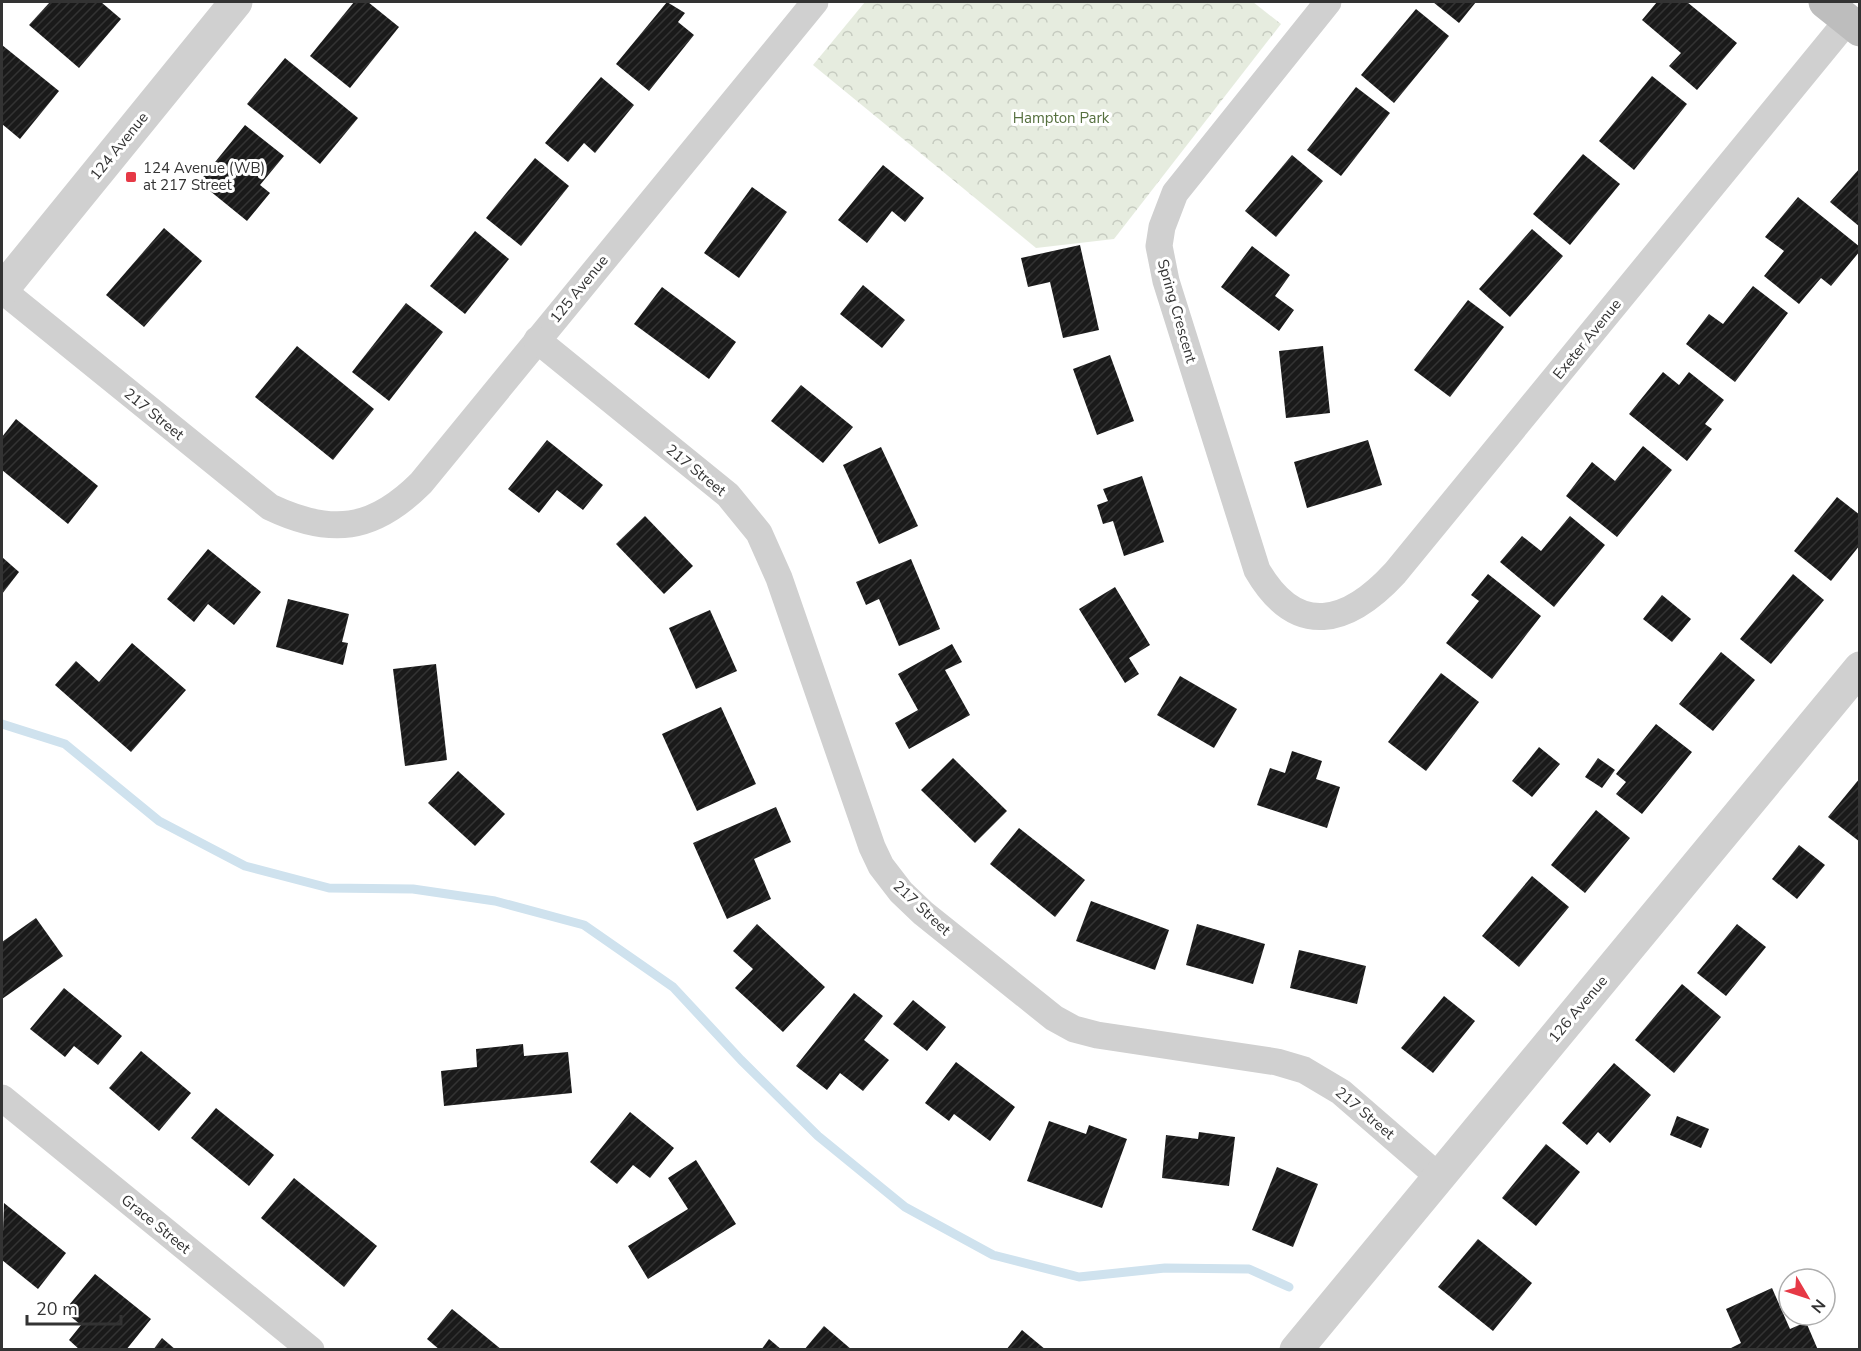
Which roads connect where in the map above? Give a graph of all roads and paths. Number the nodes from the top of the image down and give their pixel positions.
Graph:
1 (236, 2) edge
2 (815, 2) edge
3 (1328, 2) edge
4 (1844, 17) edge
5 (2, 290) edge
6 (537, 340) junction
7 (314, 523) joint
8 (1300, 612) joint
9 (1860, 668) edge
10 (2, 1098) edge
11 (1439, 1177) junction
12 (310, 1350) edge
13 (1296, 1350) edge

1 - 5 street, 124 Avenue
2 - 6 street, 125 Avenue
3 - 8 street, Spring Crescent
4 - 8 street, Exeter Avenue
5 - 7 street, 217 Street
6 - 7 street, 125 Avenue
6 - 11 street, 217 Street
9 - 11 street, 126 Avenue
10 - 12 street, Grace Street
11 - 13 street, 126 Avenue

